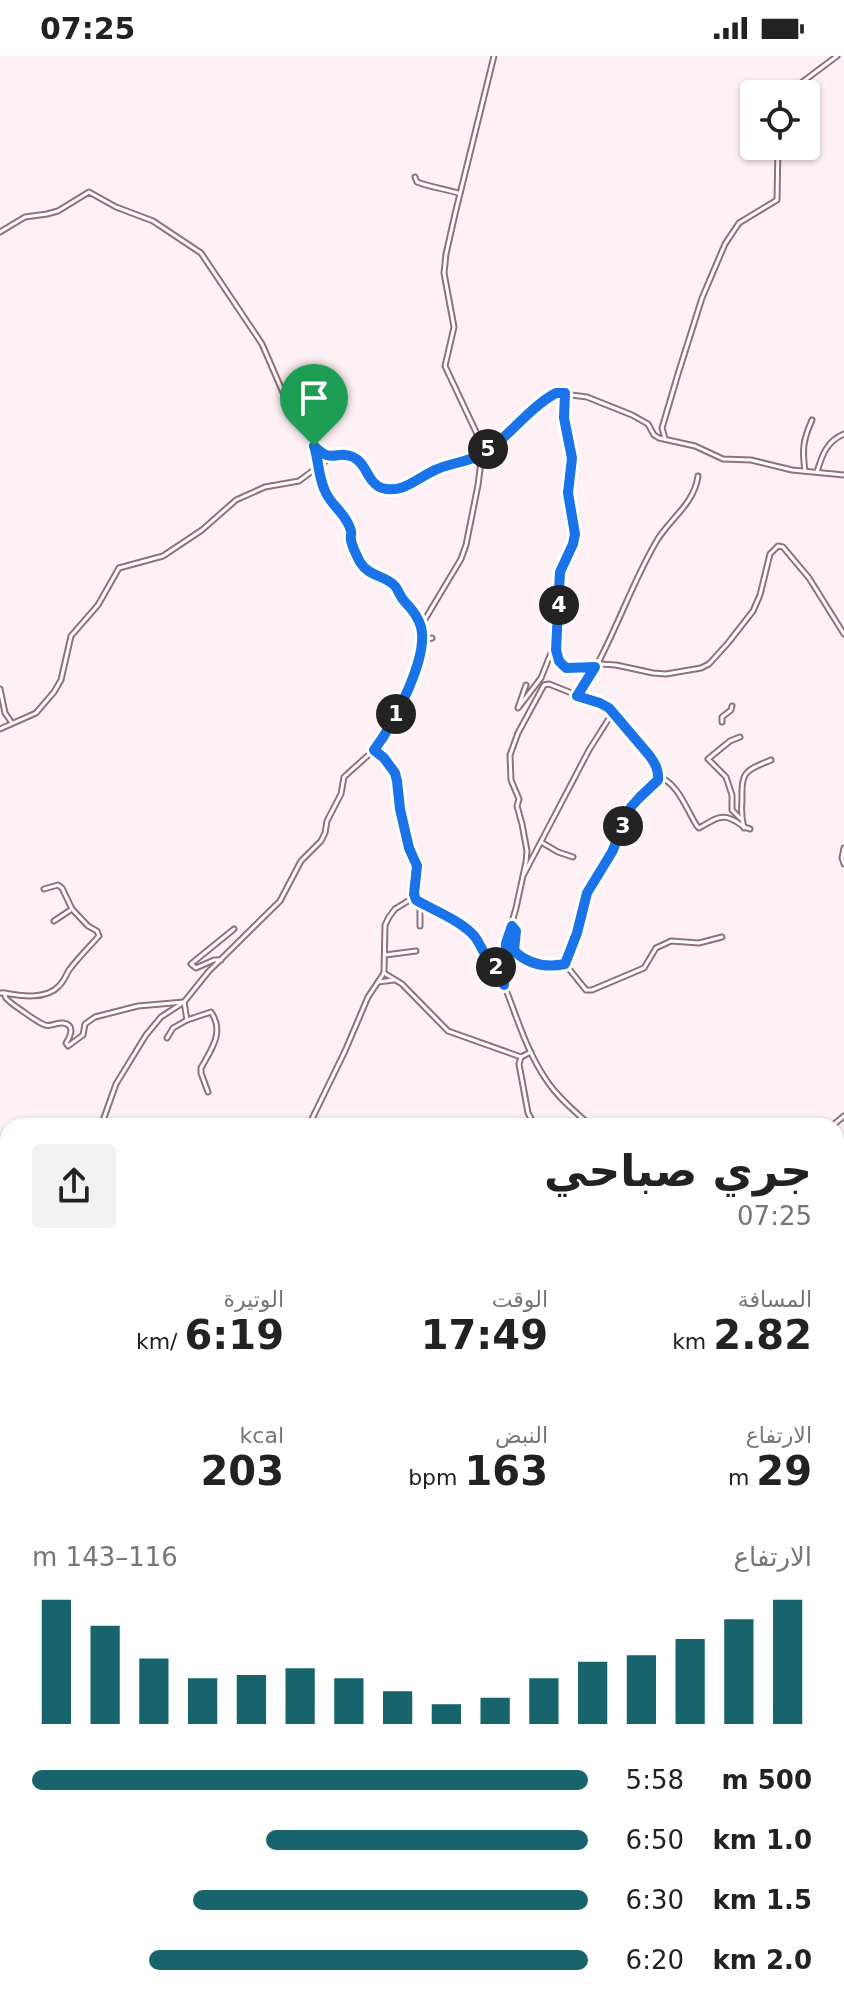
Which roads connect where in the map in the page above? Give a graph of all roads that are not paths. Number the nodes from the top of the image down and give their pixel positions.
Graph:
1 (494, 56) edge
2 (837, 56) edge
3 (805, 80) edge
4 (778, 160) edge
5 (415, 177) dead end
6 (460, 194) junction
7 (0, 232) edge
8 (565, 393) junction
9 (812, 420) dead end
10 (844, 434) edge
11 (665, 439) junction
12 (314, 446) junction
13 (482, 454) junction
14 (331, 457) junction
15 (319, 467) junction
16 (805, 471) junction
17 (817, 472) junction
18 (844, 475) edge
19 (698, 476) dead end
20 (566, 592) dead end
21 (559, 614) junction
22 (421, 626) junction
23 (844, 634) edge
24 (432, 638) dead end
25 (423, 640) junction
26 (556, 641) junction
27 (595, 667) junction
28 (526, 685) dead end
29 (0, 689) edge
30 (577, 696) junction
31 (732, 706) dead end
32 (613, 712) junction
33 (722, 722) dead end
34 (12, 723) junction
35 (0, 729) edge
36 (740, 737) dead end
37 (374, 750) junction
38 (771, 760) dead end
39 (658, 776) junction
40 (741, 819) junction
41 (541, 842) junction
42 (844, 848) edge
43 (573, 857) dead end
44 (844, 864) edge
45 (523, 877) junction
46 (44, 889) dead end
47 (416, 896) junction
48 (420, 902) junction
49 (72, 909) junction
50 (54, 921) dead end
51 (420, 926) dead end
52 (512, 926) junction
53 (234, 929) dead end
54 (722, 937) dead end
55 (416, 951) dead end
56 (385, 955) junction
57 (221, 960) junction
58 (565, 964) junction
59 (384, 973) junction
60 (394, 980) junction
61 (377, 983) junction
62 (504, 985) junction
63 (2, 993) edge
64 (184, 1002) junction
65 (187, 1020) junction
66 (167, 1038) dead end
67 (531, 1052) junction
68 (521, 1057) junction
69 (208, 1092) dead end
70 (103, 1118) edge
71 (312, 1118) edge
72 (531, 1118) edge
73 (583, 1118) edge

1 - 6 street
2 - 3 street
4 - 11 street
5 - 6 street
6 - 13 street
7 - 12 street
8 - 11 street
8 - 13 street
8 - 21 street
9 - 16 street
10 - 17 street
11 - 16 street
12 - 14 street
12 - 15 street
13 - 14 street
13 - 22 street
14 - 15 street
15 - 22 street
15 - 34 street
16 - 17 street
17 - 18 street
19 - 27 street
20 - 21 street
21 - 26 street
22 - 25 street
23 - 27 street
24 - 25 street
25 - 37 street
26 - 27 street
26 - 28 street
27 - 30 street
29 - 34 street
30 - 32 street
30 - 45 street
31 - 33 street
32 - 39 street
32 - 41 street
34 - 35 street
36 - 40 street
37 - 47 street
37 - 57 street
38 - 40 street
39 - 40 street
39 - 58 street
41 - 43 street
41 - 45 street
42 - 44 street
45 - 52 street
46 - 49 street
47 - 48 street
47 - 56 street
48 - 51 street
48 - 62 street
49 - 50 street
49 - 63 street
52 - 58 street
52 - 62 street
53 - 57 street
54 - 58 street
55 - 56 street
56 - 59 street
57 - 64 street
59 - 60 street
59 - 61 street
60 - 61 street
60 - 68 street
61 - 71 street
62 - 67 street
63 - 64 street
64 - 65 street
64 - 70 street
65 - 66 street
65 - 69 street
67 - 68 street
67 - 73 street
68 - 72 street

